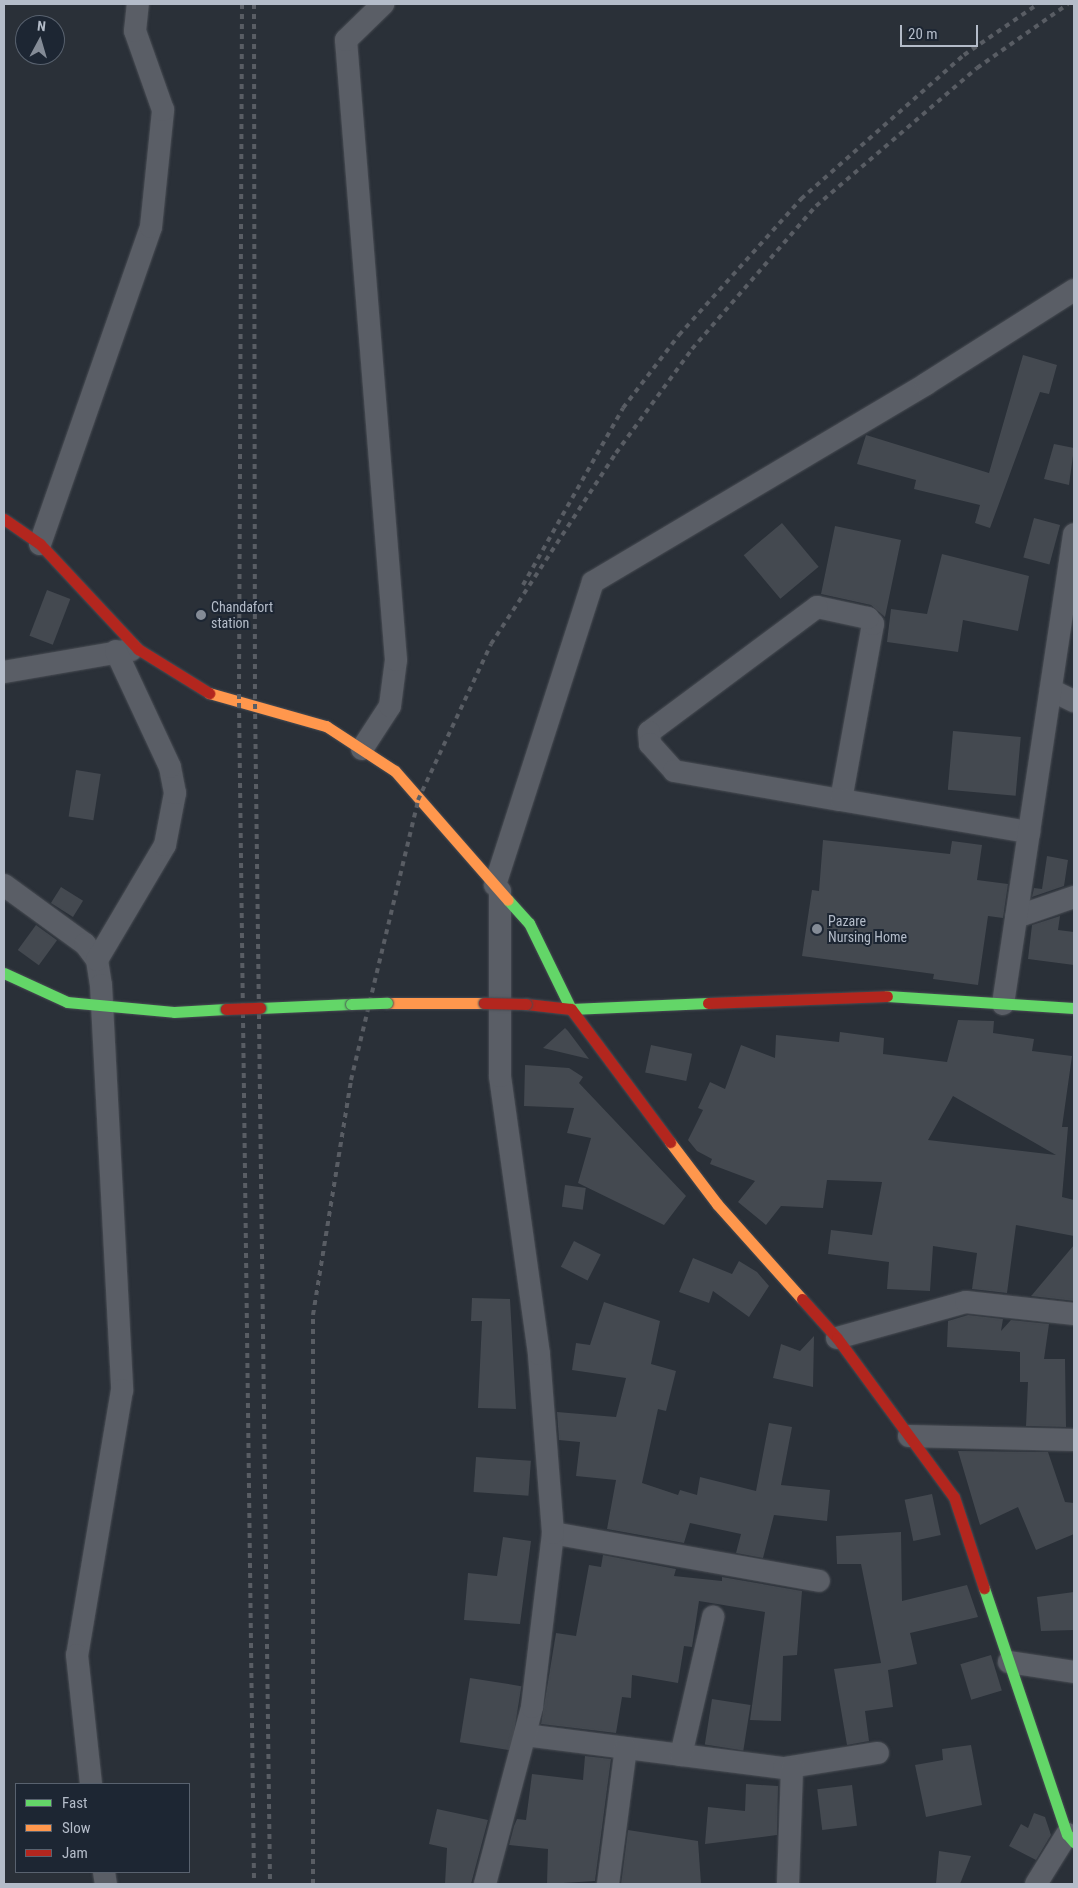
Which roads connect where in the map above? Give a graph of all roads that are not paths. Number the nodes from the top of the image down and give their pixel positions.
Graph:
1 (138, 4) edge
2 (383, 4) edge
3 (1074, 290) edge
4 (4, 518) edge
5 (1074, 534) edge
6 (40, 544) junction
7 (127, 650) junction
8 (4, 672) edge
9 (1051, 690) junction
10 (1074, 701) edge
11 (362, 749) junction
12 (841, 800) junction
13 (1029, 832) junction
14 (4, 885) edge
15 (497, 888) junction
16 (1074, 896) edge
17 (1016, 917) junction
18 (97, 960) junction
19 (4, 974) edge
20 (1003, 1004) junction
21 (103, 1005) junction
22 (1074, 1008) edge
23 (571, 1009) junction
24 (1074, 1314) edge
25 (837, 1338) junction
26 (909, 1436) junction
27 (1074, 1440) edge
28 (554, 1532) junction
29 (819, 1581) dead end
30 (712, 1617) dead end
31 (1009, 1662) junction
32 (1074, 1672) edge
33 (525, 1735) junction
34 (626, 1748) junction
35 (878, 1753) dead end
36 (681, 1755) junction
37 (792, 1768) junction
38 (91, 1783) edge
39 (1070, 1838) edge
40 (485, 1884) edge
41 (608, 1884) edge
42 (788, 1884) edge
43 (1036, 1884) edge

1 - 6 street
2 - 11 street
3 - 15 street
4 - 6 street
5 - 9 street
6 - 7 street
7 - 8 street
7 - 11 street
7 - 18 street
9 - 10 street
9 - 13 street
11 - 15 street
12 - 12 street
12 - 13 street
13 - 17 street
14 - 18 street
15 - 23 street
15 - 28 street
16 - 17 street
17 - 20 street
18 - 21 street
19 - 21 street
20 - 22 street
20 - 23 street
21 - 23 street, bridge
21 - 38 street
23 - 25 street
24 - 25 street
25 - 26 street
26 - 27 street
26 - 31 street
28 - 29 street
28 - 33 street
30 - 36 street
31 - 32 street
31 - 39 street
33 - 34 street
33 - 40 street
34 - 36 street
34 - 41 street
35 - 37 street
36 - 37 street
37 - 42 street
39 - 43 street

